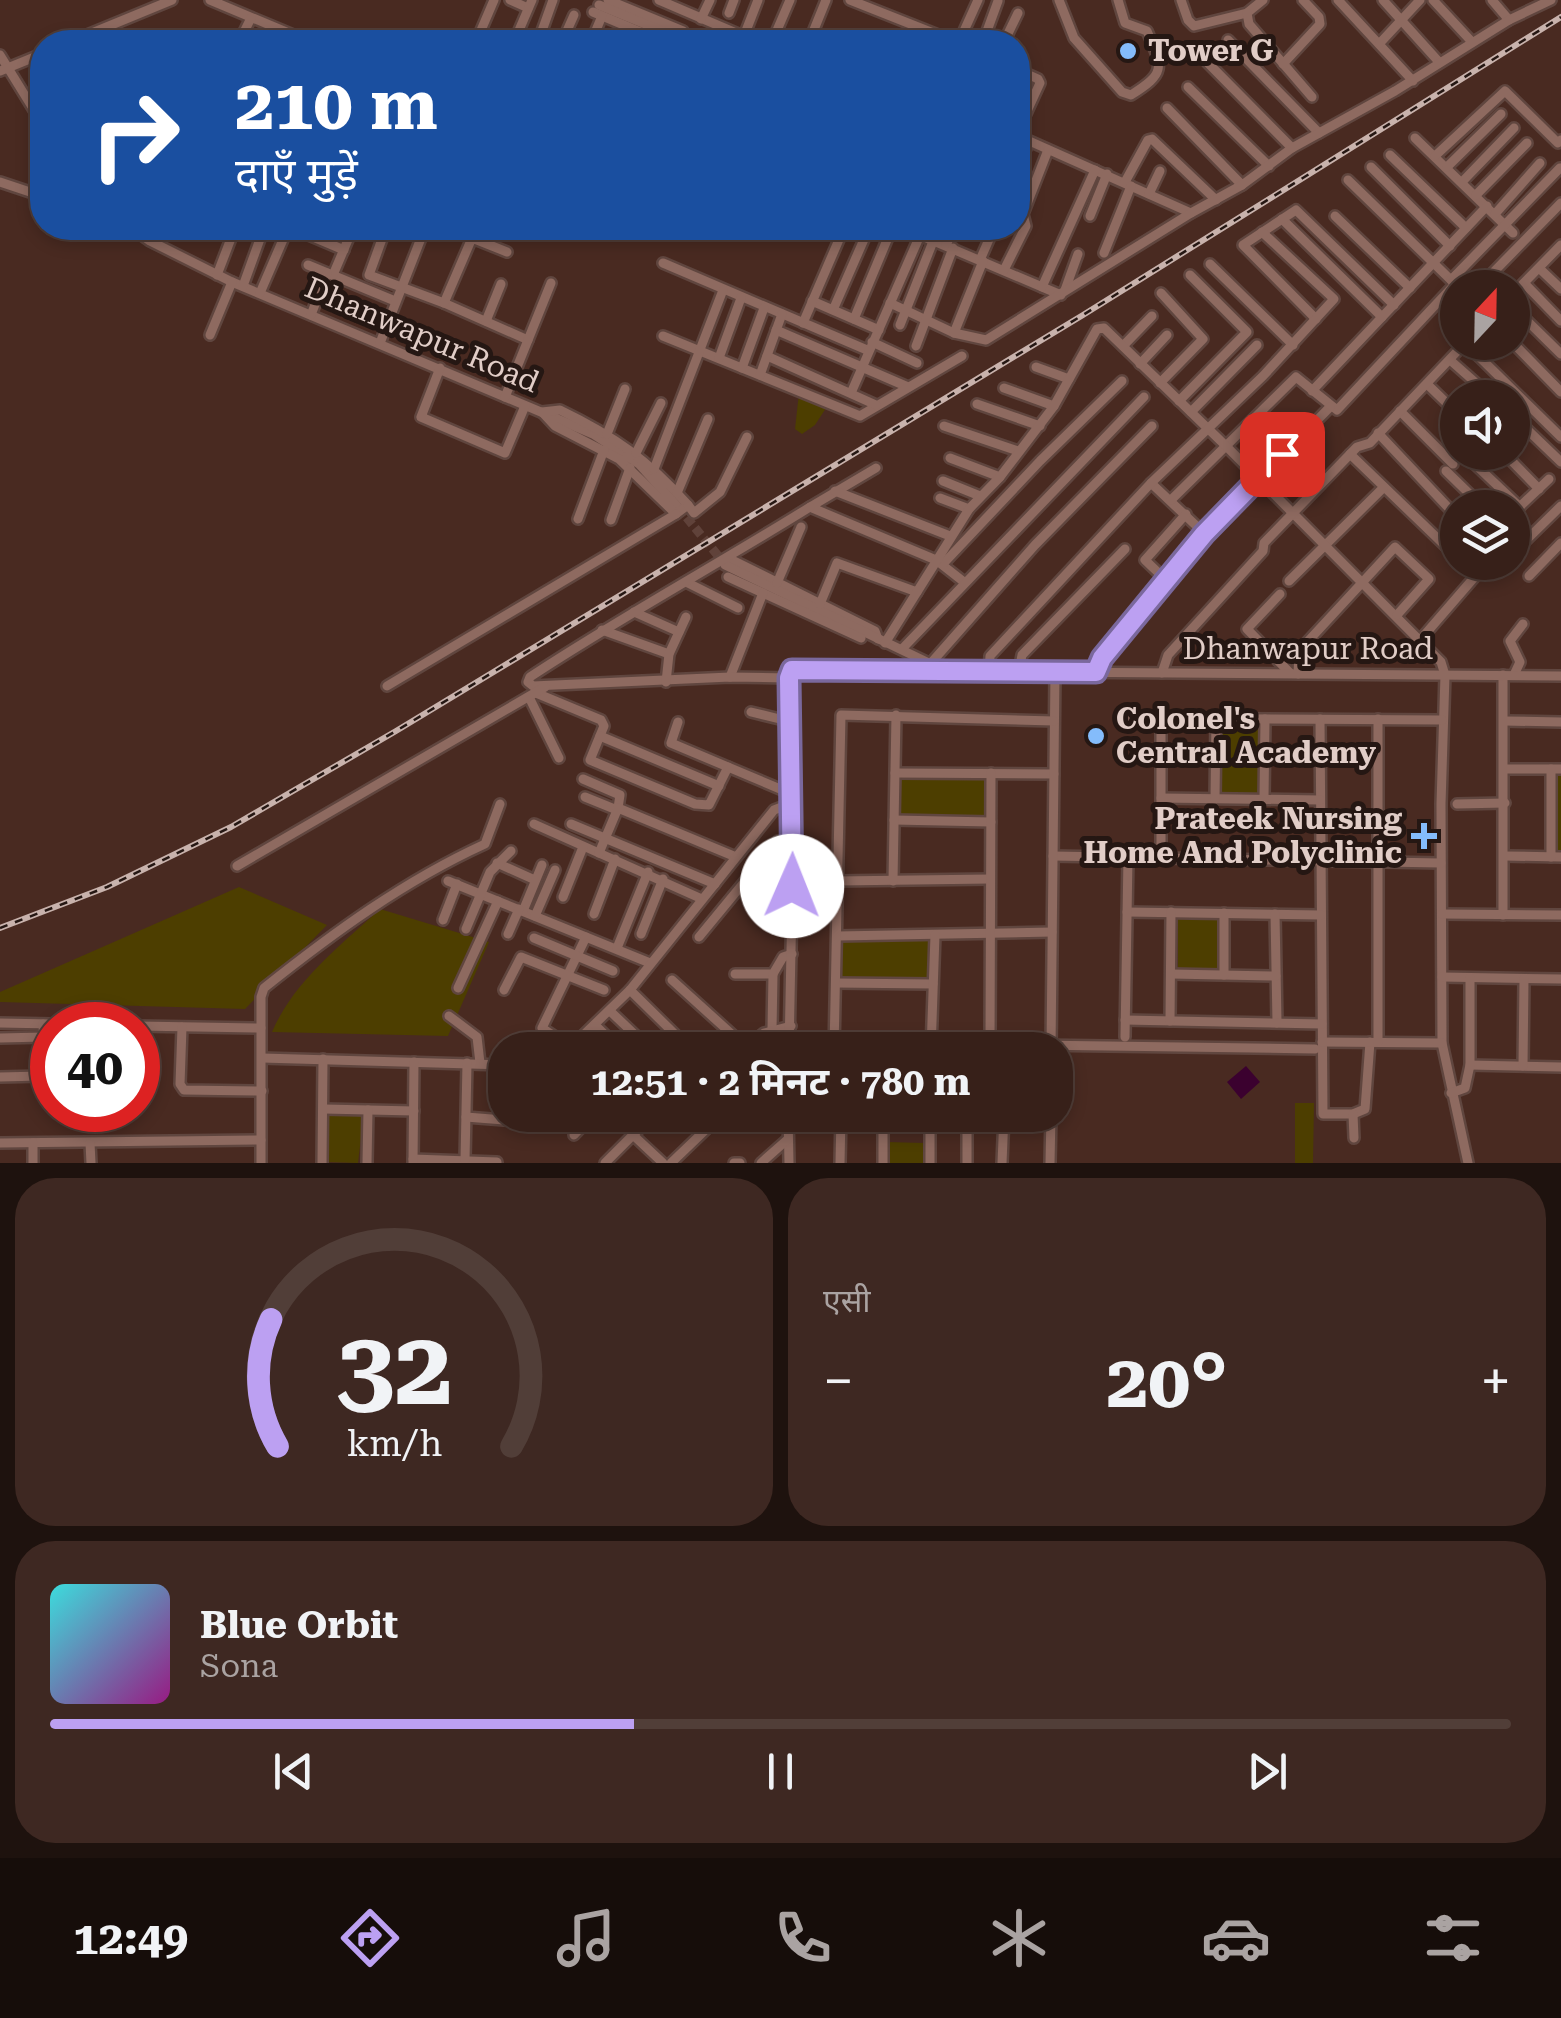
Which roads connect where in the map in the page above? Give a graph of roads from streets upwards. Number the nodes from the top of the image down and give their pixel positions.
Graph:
1 (172, 0) edge
2 (210, 0) edge
3 (494, 0) edge
4 (510, 0) edge
5 (553, 0) edge
6 (659, 0) edge
7 (710, 0) edge
8 (734, 0) edge
9 (758, 0) edge
10 (790, 0) edge
11 (826, 0) edge
12 (850, 0) edge
13 (978, 0) edge
14 (1059, 0) edge
15 (1118, 0) edge
16 (1181, 0) edge
17 (1263, 0) edge
18 (1303, 0) edge
19 (1338, 0) edge
20 (1383, 0) edge
21 (1420, 0) edge
22 (1433, 0) edge
23 (1492, 0) edge
24 (1551, 0) edge
25 (998, 1) edge
26 (863, 3) edge
27 (530, 4) edge
28 (601, 8) edge
29 (729, 12) dead end
30 (1018, 13) dead end
31 (1246, 13) junction
32 (574, 16) dead end
33 (697, 17) junction
34 (251, 18) junction
35 (1403, 20) junction
36 (1509, 20) junction
37 (922, 28) joint
38 (99, 30) edge
39 (246, 30) edge
40 (272, 30) edge
41 (481, 30) edge
42 (519, 30) edge
43 (542, 30) edge
44 (568, 30) edge
45 (642, 30) edge
46 (658, 30) edge
47 (688, 30) edge
48 (729, 30) edge
49 (746, 30) edge
50 (777, 30) edge
51 (813, 30) edge
52 (927, 30) edge
53 (963, 30) edge
54 (987, 30) edge
55 (1010, 30) edge
56 (1228, 40) dead end
57 (1380, 42) junction
58 (1472, 42) junction
59 (0, 55) edge
60 (30, 59) edge
61 (1206, 62) dead end
62 (1439, 62) junction
63 (1283, 64) junction
64 (4, 70) edge
65 (1030, 75) edge
66 (1412, 81) junction
67 (1188, 87) dead end
68 (1312, 97) dead end
69 (30, 106) edge
70 (1030, 106) edge
71 (1167, 108) dead end
72 (1502, 114) dead end
73 (1514, 128) dead end
74 (1319, 133) junction
75 (1415, 138) dead end
76 (1561, 140) edge
77 (1030, 142) edge
78 (1527, 143) dead end
79 (1292, 148) junction
80 (1048, 150) junction
81 (1390, 156) dead end
82 (1436, 156) junction
83 (1540, 163) dead end
84 (1269, 166) junction
85 (1371, 168) dead end
86 (1447, 168) junction
87 (1560, 168) edge
88 (1095, 170) junction
89 (1160, 171) dead end
90 (1107, 174) junction
91 (1348, 180) dead end
92 (0, 182) edge
93 (1462, 182) junction
94 (1128, 184) junction
95 (1242, 184) junction
96 (30, 192) edge
97 (1149, 194) junction
98 (1476, 195) junction
99 (1030, 196) edge
100 (1216, 200) junction
101 (1561, 203) edge
102 (1491, 210) junction
103 (1191, 212) junction
104 (1090, 216) dead end
105 (1334, 216) dead end
106 (1282, 219) junction
107 (1505, 223) junction
108 (1466, 228) junction
109 (1262, 232) junction
110 (1513, 233) dead end
111 (149, 240) edge
112 (230, 240) edge
113 (258, 240) edge
114 (284, 240) edge
115 (319, 240) edge
116 (349, 240) edge
117 (382, 240) edge
118 (419, 240) edge
119 (471, 240) edge
120 (477, 240) edge
121 (839, 240) edge
122 (865, 240) edge
123 (887, 240) edge
124 (918, 240) edge
125 (934, 240) edge
126 (936, 240) edge
127 (951, 240) edge
128 (990, 240) edge
129 (1019, 240) edge
130 (1450, 246) junction
131 (949, 247) junction
132 (344, 250) junction
133 (507, 252) dead end
134 (1104, 252) dead end
135 (1558, 253) edge
136 (1078, 254) dead end
137 (982, 260) junction
138 (662, 263) dead end
139 (1210, 264) dead end
140 (1434, 264) junction
141 (308, 265) dead end
142 (1539, 268) junction
143 (1004, 270) junction
144 (1440, 270) edge
145 (1466, 270) edge
146 (1496, 270) edge
147 (330, 274) junction
148 (217, 275) junction
149 (1190, 276) dead end
150 (1530, 277) edge
151 (551, 283) dead end
152 (238, 284) junction
153 (501, 284) dead end
154 (400, 287) junction
155 (1042, 287) junction
156 (1410, 288) junction
157 (1530, 289) edge
158 (1561, 289) edge
159 (722, 290) junction
160 (260, 293) junction
161 (1161, 293) dead end
162 (1063, 294) junction
163 (741, 298) junction
164 (1440, 300) edge
165 (395, 301) junction
166 (812, 301) junction
167 (444, 303) junction
168 (890, 303) junction
169 (1394, 305) junction
170 (764, 308) junction
171 (833, 310) junction
172 (906, 310) junction
173 (782, 314) junction
174 (311, 315) junction
175 (1152, 316) dead end
176 (927, 317) junction
177 (1382, 317) junction
178 (1316, 319) junction
179 (854, 320) junction
180 (486, 321) junction
181 (1561, 321) edge
182 (803, 323) junction
183 (1530, 324) edge
184 (900, 326) dead end
185 (776, 330) junction
186 (879, 330) junction
187 (954, 332) junction
188 (210, 335) dead end
189 (1168, 335) dead end
190 (663, 336) dead end
191 (528, 340) junction
192 (380, 344) junction
193 (1294, 344) junction
194 (870, 346) junction
195 (916, 346) dead end
196 (1123, 346) junction
197 (1257, 346) dead end
198 (699, 350) junction
199 (1561, 354) edge
200 (766, 356) junction
201 (962, 356) dead end
202 (719, 358) junction
203 (1450, 360) joint
204 (1483, 360) edge
205 (1530, 360) edge
206 (917, 364) dead end
207 (1140, 364) junction
208 (440, 368) junction
209 (742, 368) junction
210 (861, 368) junction
211 (1036, 368) dead end
212 (760, 375) junction
213 (1069, 379) junction
214 (1473, 380) edge
215 (1122, 381) dead end
216 (1160, 383) junction
217 (1427, 384) junction
218 (908, 387) junction
219 (1004, 388) dead end
220 (626, 389) dead end
221 (1312, 391) junction
222 (1561, 392) edge
223 (850, 393) junction
224 (505, 397) junction
225 (1144, 397) dead end
226 (1440, 397) edge
227 (1179, 401) junction
228 (661, 403) dead end
229 (977, 404) dead end
230 (876, 405) junction
231 (525, 406) junction
232 (1054, 406) junction
233 (1330, 408) junction
234 (1400, 411) junction
235 (542, 412) junction
236 (1191, 412) junction
237 (708, 419) dead end
238 (944, 426) dead end
239 (1040, 426) junction
240 (1152, 426) dead end
241 (1208, 430) junction
242 (1530, 432) edge
243 (1378, 433) junction
244 (606, 434) junction
245 (747, 437) dead end
246 (1561, 437) edge
247 (1228, 447) junction
248 (604, 450) junction
249 (1018, 451) junction
250 (636, 453) junction
251 (1282, 454) junction
252 (1350, 454) junction
253 (1440, 456) edge
254 (950, 458) dead end
255 (1561, 462) edge
256 (630, 468) junction
257 (876, 468) dead end
258 (654, 469) junction
259 (1447, 470) edge
260 (1452, 470) edge
261 (1479, 470) edge
262 (1521, 470) edge
263 (1000, 477) junction
264 (1256, 478) junction
265 (1549, 479) dead end
266 (943, 482) dead end
267 (1152, 482) junction
268 (1383, 488) junction
269 (1430, 488) junction
270 (1316, 489) junction
271 (1540, 489) junction
272 (1469, 490) edge
273 (1497, 490) edge
274 (835, 491) junction
275 (677, 492) junction
276 (980, 496) junction
277 (940, 498) dead end
278 (1530, 498) edge
279 (1440, 499) edge
280 (1171, 500) junction
281 (1561, 506) edge
282 (810, 507) junction
283 (681, 509) junction
284 (968, 509) junction
285 (1186, 514) junction
286 (1292, 514) junction
287 (578, 519) dead end
288 (612, 520) dead end
289 (801, 527) dead end
290 (1204, 534) junction
291 (950, 536) junction
292 (1530, 536) edge
293 (1440, 541) edge
294 (1561, 543) edge
295 (1326, 546) junction
296 (1125, 549) dead end
297 (727, 562) junction
298 (940, 562) junction
299 (1530, 575) edge
300 (728, 577) tunnel mouth
301 (1166, 580) junction
302 (1471, 580) edge
303 (1290, 581) dead end
304 (686, 582) junction
305 (964, 582) junction
306 (778, 584) junction
307 (1364, 584) junction
308 (916, 592) junction
309 (763, 593) junction
310 (1280, 594) dead end
311 (820, 604) junction
312 (738, 608) dead end
313 (634, 612) junction
314 (1397, 615) junction
315 (686, 618) dead end
316 (1523, 624) dead end
317 (602, 630) junction
318 (679, 632) junction
319 (1421, 639) junction
320 (882, 641) junction
321 (902, 649) junction
322 (669, 654) junction
323 (931, 667) junction
324 (1019, 671) junction
325 (989, 672) junction
326 (1056, 672) junction
327 (1096, 672) junction
328 (1162, 673) junction
329 (1294, 674) junction
330 (1445, 675) junction
331 (1508, 675) junction
332 (1561, 676) edge
333 (730, 677) junction
334 (789, 678) junction
335 (666, 682) junction
336 (547, 685) junction
337 (387, 686) dead end
338 (532, 695) junction
339 (751, 712) dead end
340 (896, 715) junction
341 (1131, 718) dead end
342 (1161, 718) junction
343 (1216, 718) junction
344 (1265, 719) junction
345 (1320, 719) junction
346 (1378, 719) junction
347 (1442, 720) junction
348 (1054, 721) junction
349 (678, 722) dead end
350 (792, 722) junction
351 (1505, 722) junction
352 (1561, 722) edge
353 (600, 736) junction
354 (559, 758) dead end
355 (590, 760) junction
356 (728, 766) junction
357 (1505, 769) junction
358 (1556, 769) edge
359 (895, 772) junction
360 (990, 773) junction
361 (1054, 774) junction
362 (719, 786) junction
363 (585, 798) dead end
364 (792, 798) junction
365 (1161, 798) junction
366 (1215, 799) junction
367 (1264, 800) junction
368 (1320, 800) junction
369 (500, 804) dead end
370 (1457, 804) dead end
371 (1505, 804) junction
372 (618, 809) junction
373 (894, 820) junction
374 (990, 822) junction
375 (534, 824) dead end
376 (572, 824) dead end
377 (606, 837) junction
378 (793, 839) junction
379 (584, 846) junction
380 (511, 851) dead end
381 (599, 853) junction
382 (1053, 856) junction
383 (1128, 856) junction
384 (1505, 856) junction
385 (736, 857) junction
386 (1556, 857) edge
387 (1161, 858) junction
388 (615, 859) junction
389 (1320, 860) junction
390 (1378, 861) junction
391 (1441, 862) junction
392 (497, 863) junction
393 (237, 866) dead end
394 (542, 866) dead end
395 (554, 870) dead end
396 (648, 872) junction
397 (664, 879) junction
398 (990, 879) junction
399 (536, 880) junction
400 (893, 880) junction
401 (837, 881) junction
402 (715, 884) junction
403 (480, 894) junction
404 (563, 898) dead end
405 (702, 899) junction
406 (498, 901) junction
407 (521, 910) junction
408 (1127, 912) junction
409 (1171, 912) junction
410 (1224, 913) junction
411 (594, 914) dead end
412 (1275, 914) junction
413 (1442, 914) junction
414 (1503, 914) junction
415 (1321, 915) junction
416 (1561, 915) edge
417 (535, 916) junction
418 (442, 920) dead end
419 (466, 929) dead end
420 (1052, 932) junction
421 (508, 934) dead end
422 (640, 934) dead end
423 (935, 934) junction
424 (990, 934) junction
425 (586, 936) junction
426 (837, 936) junction
427 (699, 937) dead end
428 (534, 938) dead end
429 (617, 948) junction
430 (792, 954) junction
431 (576, 957) junction
432 (650, 963) junction
433 (612, 971) dead end
434 (735, 974) dead end
435 (774, 974) junction
436 (1170, 974) junction
437 (1224, 975) junction
438 (568, 976) junction
439 (1276, 976) junction
440 (1442, 977) junction
441 (1470, 978) junction
442 (1524, 979) junction
443 (672, 980) dead end
444 (1561, 980) edge
445 (836, 983) junction
446 (933, 984) junction
447 (458, 988) dead end
448 (504, 990) dead end
449 (604, 990) dead end
450 (630, 990) junction
451 (610, 1011) junction
452 (449, 1016) dead end
453 (1125, 1020) junction
454 (1170, 1021) junction
455 (0, 1023) edge
456 (1277, 1023) junction
457 (30, 1024) edge
458 (1322, 1024) junction
459 (595, 1025) junction
460 (160, 1026) edge
461 (791, 1026) junction
462 (182, 1027) junction
463 (261, 1028) junction
464 (772, 1030) junction
465 (602, 1032) edge
466 (632, 1032) edge
467 (673, 1032) edge
468 (728, 1032) edge
469 (769, 1032) edge
470 (790, 1032) edge
471 (835, 1032) edge
472 (931, 1032) edge
473 (990, 1032) edge
474 (1051, 1032) edge
475 (30, 1037) edge
476 (1125, 1037) dead end
477 (0, 1038) edge
478 (1374, 1042) junction
479 (1442, 1043) junction
480 (1319, 1046) junction
481 (1073, 1047) edge
482 (262, 1058) junction
483 (323, 1060) junction
484 (414, 1062) junction
485 (467, 1063) junction
486 (480, 1064) junction
487 (488, 1064) edge
488 (1470, 1065) junction
489 (1523, 1066) junction
490 (1561, 1067) edge
491 (30, 1076) edge
492 (0, 1077) edge
493 (262, 1091) junction
494 (1451, 1093) junction
495 (324, 1109) junction
496 (368, 1110) junction
497 (414, 1111) junction
498 (1354, 1114) junction
499 (466, 1117) junction
500 (488, 1119) edge
501 (577, 1132) edge
502 (636, 1132) edge
503 (703, 1132) edge
504 (788, 1132) edge
505 (841, 1132) edge
506 (884, 1132) edge
507 (930, 1132) edge
508 (967, 1132) edge
509 (1003, 1132) edge
510 (1050, 1132) edge
511 (574, 1135) dead end
512 (633, 1135) junction
513 (1354, 1138) dead end
514 (788, 1139) junction
515 (261, 1140) junction
516 (0, 1143) edge
517 (33, 1143) junction
518 (90, 1143) junction
519 (465, 1160) junction
520 (413, 1161) edge
521 (497, 1162) edge
522 (34, 1163) edge
523 (91, 1163) edge
524 (260, 1163) edge
525 (322, 1163) edge
526 (367, 1163) edge
527 (605, 1163) edge
528 (663, 1163) edge
529 (671, 1163) edge
530 (760, 1163) edge
531 (788, 1163) edge
532 (840, 1163) edge
533 (883, 1163) edge
534 (930, 1163) edge
535 (967, 1163) edge
536 (1002, 1163) edge
537 (1050, 1163) edge
538 (1468, 1163) edge

1 - 38 street
2 - 34 street
3 - 41 street
4 - 27 street
5 - 43 street
6 - 33 street
7 - 33 street
8 - 29 street
9 - 49 street
10 - 50 street
11 - 51 street
12 - 26 street
13 - 53 street
14 - 15 street
16 - 31 street
17 - 31 street
18 - 63 street
19 - 57 street
20 - 35 street
21 - 35 street
22 - 58 street
23 - 36 street
24 - 36 street
25 - 54 street
26 - 37 street
27 - 42 street
28 - 45 street
28 - 46 street
30 - 55 street
31 - 63 street
32 - 44 street
33 - 47 street
33 - 48 street
34 - 39 street
34 - 40 street
35 - 57 street
35 - 62 street
36 - 58 street
37 - 52 street
56 - 74 street
57 - 66 street
58 - 62 street
59 - 64 street
60 - 64 street
61 - 79 street
62 - 66 street
63 - 68 street
64 - 69 street
65 - 70 street
66 - 74 street
67 - 84 street
71 - 95 street
72 - 86 street
73 - 93 street
74 - 79 street
75 - 82 street
76 - 82 street
77 - 80 street
78 - 98 street
79 - 84 street
80 - 88 street
80 - 99 street
81 - 108 street
82 - 86 street
83 - 102 street
84 - 95 street
85 - 130 street
86 - 93 street
87 - 107 street
88 - 90 street
88 - 155 street
89 - 97 street
90 - 94 street
90 - 104 street
91 - 140 street
92 - 96 street
93 - 98 street
94 - 97 street
94 - 100 street
94 - 134 street
95 - 100 street
97 - 103 street
98 - 102 street
100 - 103 street
101 - 146 street
102 - 107 street
102 - 108 street
103 - 162 street
105 - 156 street
106 - 109 street
106 - 169 street
106 - 177 street
107 - 110 street
107 - 145 street
108 - 130 street
109 - 178 street
109 - 178 street
111 - 148 street, Dhanwapur Road
112 - 148 street
113 - 152 street
114 - 160 street
115 - 132 street
116 - 132 street
117 - 154 street
118 - 154 street
119 - 167 street
120 - 133 street
121 - 166 street
122 - 171 street
123 - 179 street
124 - 168 street
125 - 172 street
126 - 131 street
127 - 131 street
128 - 137 street
129 - 143 street
130 - 140 street
131 - 137 street
131 - 176 street
132 - 147 street
135 - 142 street
136 - 162 street
137 - 143 street
137 - 187 street
138 - 159 street
139 - 193 street
140 - 144 street
140 - 156 street
141 - 147 street
142 - 150 street
142 - 158 street
143 - 155 street
147 - 165 street
147 - 174 street
148 - 152 street, Dhanwapur Road
149 - 227 street
151 - 191 street
152 - 160 street, Dhanwapur Road
152 - 188 street
153 - 180 street
154 - 165 street
154 - 167 street
155 - 162 street
156 - 169 street
157 - 181 street
159 - 163 street
159 - 198 street
160 - 174 street, Dhanwapur Road
161 - 216 street
162 - 187 street
163 - 170 street
163 - 202 street
164 - 233 street
165 - 192 street
166 - 171 street
166 - 182 street
167 - 180 street
168 - 172 street
168 - 186 street
169 - 177 street
170 - 173 street
170 - 209 street
171 - 179 street
172 - 176 street
172 - 184 street
173 - 182 street
173 - 185 street
174 - 192 street, Dhanwapur Road
175 - 196 street
176 - 187 street
176 - 195 street
177 - 221 street
178 - 193 street
179 - 186 street
180 - 191 street
182 - 194 street
183 - 199 street
185 - 200 street
185 - 210 street
186 - 194 street
189 - 207 street
190 - 198 street
191 - 224 street
192 - 208 street, Dhanwapur Road
193 - 241 street
194 - 206 street
194 - 210 street
196 - 207 street
196 - 213 street
197 - 236 street
198 - 202 street
198 - 258 street
200 - 212 street
200 - 223 street
201 - 218 street
202 - 209 street
203 - 214 street
203 - 217 street
204 - 246 street
205 - 222 street
207 - 216 street
208 - 224 street, Dhanwapur Road
208 - 231 street
209 - 212 street
210 - 218 street
210 - 223 street
211 - 213 street
212 - 230 street
213 - 232 street
215 - 298 street
216 - 227 street
217 - 226 street
217 - 234 street
218 - 230 street
219 - 232 street
220 - 244 street
221 - 233 street
221 - 247 street
223 - 230 street
224 - 231 street, Dhanwapur Road
225 - 305 street
227 - 236 street
228 - 250 street
229 - 239 street
231 - 235 street, Dhanwapur Road
232 - 239 street
233 - 251 street
234 - 243 street
234 - 253 street
235 - 244 street
235 - 248 street
235 - 283 street, Dhanwapur Road
236 - 241 street
237 - 275 street
238 - 249 street
239 - 249 street
240 - 323 street
241 - 247 street
241 - 267 street
242 - 255 street
243 - 252 street
243 - 269 street
244 - 250 street
245 - 283 street
247 - 264 street
247 - 280 street
248 - 256 street
248 - 287 street
249 - 263 street
250 - 258 street
251 - 264 street
251 - 270 street
252 - 268 street
252 - 270 street
254 - 263 street
256 - 283 street
256 - 288 street
257 - 274 street
258 - 275 street
259 - 269 street
260 - 272 street
261 - 273 street
262 - 271 street
263 - 276 street
264 - 286 street
264 - 290 street
265 - 271 street
266 - 276 street
267 - 280 street
267 - 325 street
268 - 293 street
268 - 295 street
269 - 279 street
270 - 286 street
271 - 278 street
274 - 282 street
274 - 291 street
275 - 283 street
276 - 284 street
277 - 284 street
280 - 285 street
281 - 292 street
282 - 297 street
282 - 298 street
283 - 337 street
284 - 291 street
285 - 290 street
285 - 301 street
286 - 295 street
286 - 328 street
289 - 306 street
290 - 301 street
291 - 298 street
294 - 299 street
295 - 303 street
295 - 307 street
296 - 324 street
297 - 304 street
297 - 306 street
297 - 320 street, Dhanwapur Road
298 - 305 street
298 - 308 street
300 - 309 street
301 - 327 street
302 - 319 street
304 - 312 street
304 - 313 street
305 - 321 street
306 - 311 street
307 - 314 street
307 - 314 street
307 - 329 street
308 - 311 street
308 - 320 street
309 - 320 street
309 - 333 street
310 - 329 street
311 - 320 street
313 - 317 street
313 - 318 street
314 - 319 street
315 - 318 street
316 - 331 street
317 - 322 street
317 - 336 street
318 - 322 street
319 - 330 street
320 - 321 street, Dhanwapur Road
321 - 323 street, Dhanwapur Road
322 - 335 street
323 - 325 street, Dhanwapur Road
323 - 334 street
324 - 325 street, Dhanwapur Road
324 - 326 street, Dhanwapur Road
326 - 327 street, Dhanwapur Road
326 - 348 street
327 - 328 street, Dhanwapur Road
328 - 329 street, Dhanwapur Road
329 - 330 street, Dhanwapur Road
330 - 331 street, Dhanwapur Road
330 - 347 street
331 - 332 street, Dhanwapur Road
331 - 351 street
333 - 334 street
333 - 335 street
334 - 350 street
335 - 336 street
336 - 338 street
338 - 353 street
338 - 354 street
338 - 393 street
339 - 350 street
340 - 348 street
340 - 359 street
340 - 401 street
341 - 342 street
342 - 343 street
342 - 365 street
343 - 344 street
343 - 366 street
344 - 345 street
344 - 367 street
345 - 346 street
345 - 368 street
346 - 347 street
346 - 390 street
347 - 391 street
348 - 361 street
349 - 356 street
350 - 364 street
351 - 352 street
351 - 357 street
353 - 355 street
353 - 362 street
355 - 362 street
355 - 372 street
356 - 362 street
356 - 364 street
357 - 358 street
357 - 371 street
358 - 386 street
359 - 360 street
359 - 373 street
360 - 361 street
360 - 374 street
361 - 382 street
363 - 372 street
364 - 378 street
364 - 385 street
365 - 366 street
365 - 387 street
366 - 367 street
367 - 368 street
368 - 389 street
369 - 463 street
370 - 371 street
371 - 384 street
372 - 377 street
372 - 385 street
373 - 374 street
373 - 400 street
374 - 398 street
375 - 379 street
376 - 377 street
377 - 381 street
377 - 402 street
378 - 427 street
378 - 430 street
379 - 381 street
379 - 404 street
380 - 392 street
381 - 388 street
382 - 383 street
382 - 420 street
383 - 387 street
383 - 408 street
384 - 386 street
384 - 414 street
385 - 402 street
387 - 389 street
388 - 396 street
388 - 411 street
389 - 390 street
389 - 415 street
390 - 391 street
390 - 478 street
391 - 413 street
392 - 399 street
392 - 403 street
394 - 399 street
395 - 417 street
396 - 397 street
396 - 429 street
397 - 405 street
397 - 422 street
398 - 400 street
398 - 424 street
399 - 407 street
400 - 401 street
401 - 426 street
402 - 405 street
403 - 406 street
403 - 418 street
403 - 419 street
405 - 432 street
406 - 407 street
406 - 447 street
407 - 417 street
407 - 421 street
408 - 409 street
408 - 453 street
409 - 410 street
409 - 436 street
410 - 412 street
410 - 437 street
412 - 415 street
412 - 439 street
413 - 414 street
413 - 440 street
414 - 416 street
415 - 458 street
417 - 425 street
420 - 424 street
420 - 474 street
423 - 424 street
423 - 426 street
423 - 446 street
424 - 473 street
425 - 429 street
425 - 431 street
426 - 445 street
428 - 431 street
429 - 432 street
430 - 435 street
430 - 461 street
431 - 433 street
431 - 438 street
432 - 450 street
434 - 435 street
435 - 464 street
436 - 437 street
436 - 454 street
437 - 439 street
438 - 448 street
438 - 449 street
438 - 459 street
439 - 456 street
440 - 441 street
440 - 479 street
441 - 442 street
441 - 488 street
442 - 444 street
442 - 489 street
443 - 468 street
445 - 446 street
445 - 471 street
446 - 472 street
450 - 451 street
450 - 467 street
451 - 459 street
451 - 466 street
452 - 486 street
453 - 454 street
453 - 476 street
454 - 456 street
455 - 457 street
456 - 458 street
458 - 480 street
459 - 465 street
460 - 462 street
461 - 464 street
461 - 470 street
462 - 463 street
462 - 493 street
463 - 482 street
464 - 469 street
475 - 477 street
478 - 479 street
478 - 480 street
478 - 498 street
479 - 494 street
480 - 481 street
480 - 498 street
482 - 483 street
482 - 493 street
483 - 484 street
483 - 495 street
484 - 485 street
484 - 497 street
485 - 486 street
485 - 499 street
486 - 487 street
488 - 489 street
488 - 494 street
489 - 490 street
491 - 492 street
493 - 515 street
494 - 538 street
495 - 496 street
495 - 525 street
496 - 497 street
496 - 526 street
497 - 520 street
498 - 513 street
499 - 500 street
499 - 519 street
501 - 511 street
502 - 512 street
503 - 529 street
504 - 514 street
505 - 532 street
506 - 533 street
507 - 534 street
508 - 535 street
509 - 536 street
510 - 537 street
512 - 527 street
512 - 528 street
514 - 530 street
514 - 531 street
515 - 518 street
515 - 524 street
516 - 517 street
517 - 518 street
517 - 522 street
518 - 523 street
519 - 520 street
519 - 521 street

